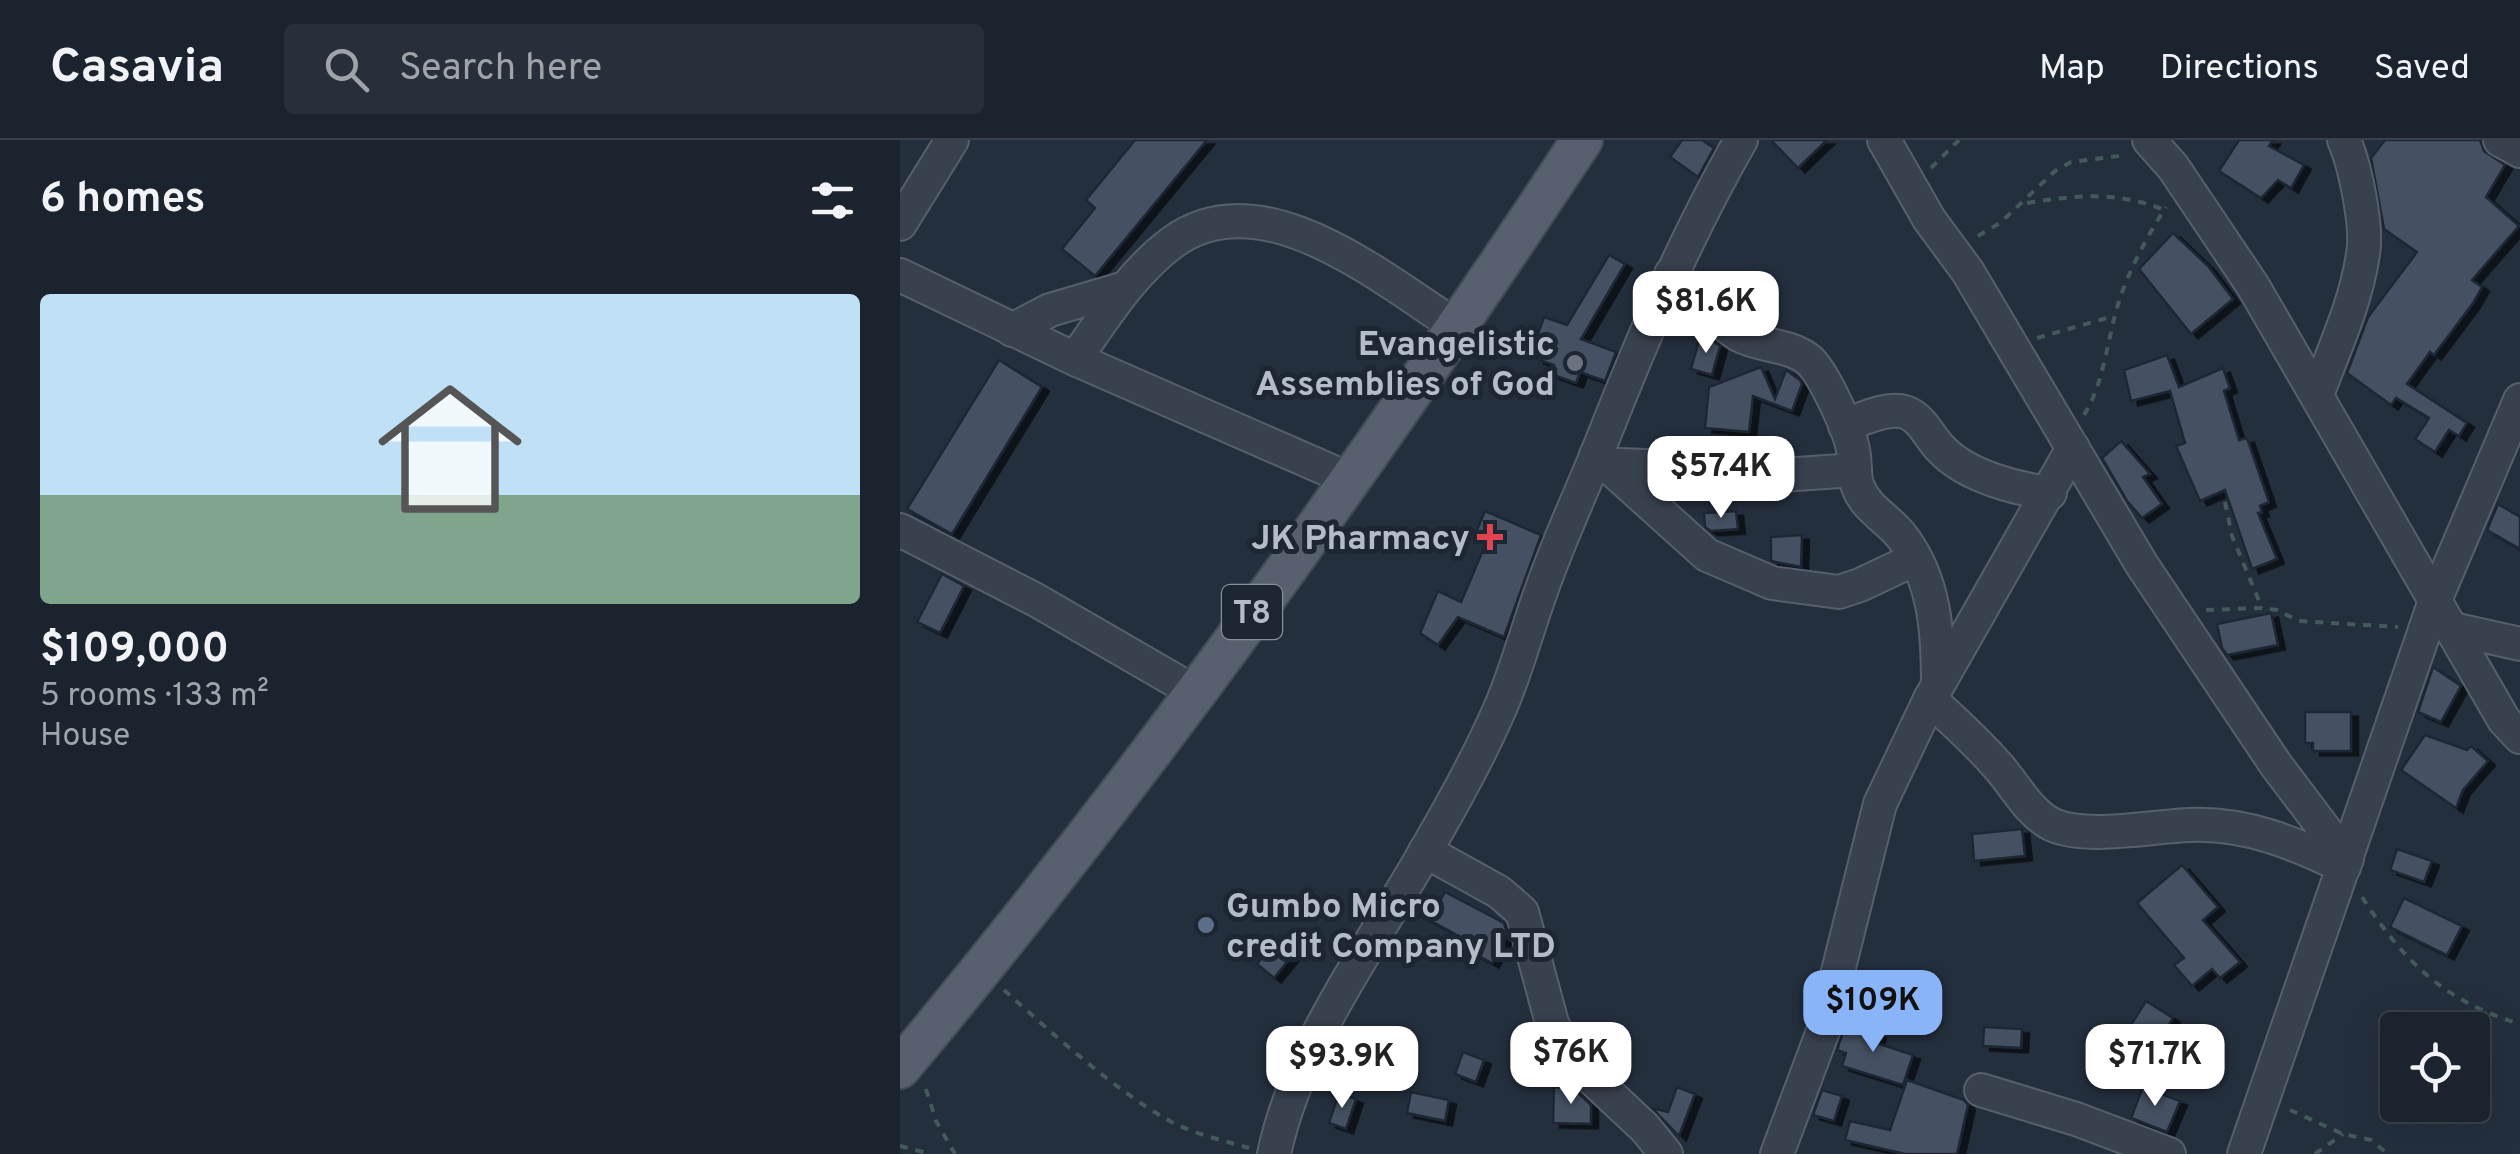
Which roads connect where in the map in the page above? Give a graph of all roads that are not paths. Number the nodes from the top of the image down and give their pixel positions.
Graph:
1 (952, 140) edge
2 (1582, 140) edge
3 (1741, 140) edge
4 (1884, 140) edge
5 (2344, 140) edge
6 (2500, 140) edge
7 (2520, 151) edge
8 (2169, 155) edge
9 (900, 224) edge
10 (1671, 274) junction
11 (900, 275) edge
12 (1126, 288) junction
13 (1456, 326) junction
14 (1012, 330) junction
15 (1075, 359) junction
16 (2317, 395) junction
17 (2520, 400) edge
18 (1845, 426) junction
19 (2066, 437) junction
20 (1604, 461) junction
21 (1855, 470) junction
22 (1350, 479) junction
23 (2050, 493) junction
24 (900, 530) edge
25 (1915, 559) junction
26 (2439, 618) junction
27 (2520, 644) edge
28 (1195, 692) junction
29 (1934, 693) junction
30 (2520, 737) edge
31 (1426, 851) junction
32 (2346, 863) junction
33 (907, 1060) edge
34 (1981, 1090) dead end
35 (1275, 1151) edge
36 (1666, 1154) edge
37 (1777, 1154) edge
38 (2170, 1154) edge
39 (2244, 1154) edge

1 - 9 street
2 - 13 main road, T8
3 - 10 street
4 - 19 street
5 - 16 street
6 - 7 street
8 - 16 street
10 - 18 street
10 - 20 street
11 - 14 street
12 - 13 street
12 - 14 street
12 - 15 street
13 - 22 main road, T8
14 - 15 street
15 - 22 street
16 - 26 street
17 - 26 street
18 - 21 street
18 - 23 street
19 - 23 street
19 - 32 street
20 - 21 street
20 - 25 street
20 - 31 street
21 - 25 street
22 - 28 main road, T8
23 - 29 street
24 - 28 street
25 - 29 street
26 - 27 street
26 - 30 street
26 - 32 street
28 - 33 main road, T8
29 - 32 street
29 - 37 street
31 - 35 street
31 - 36 street
32 - 39 street
34 - 38 street

